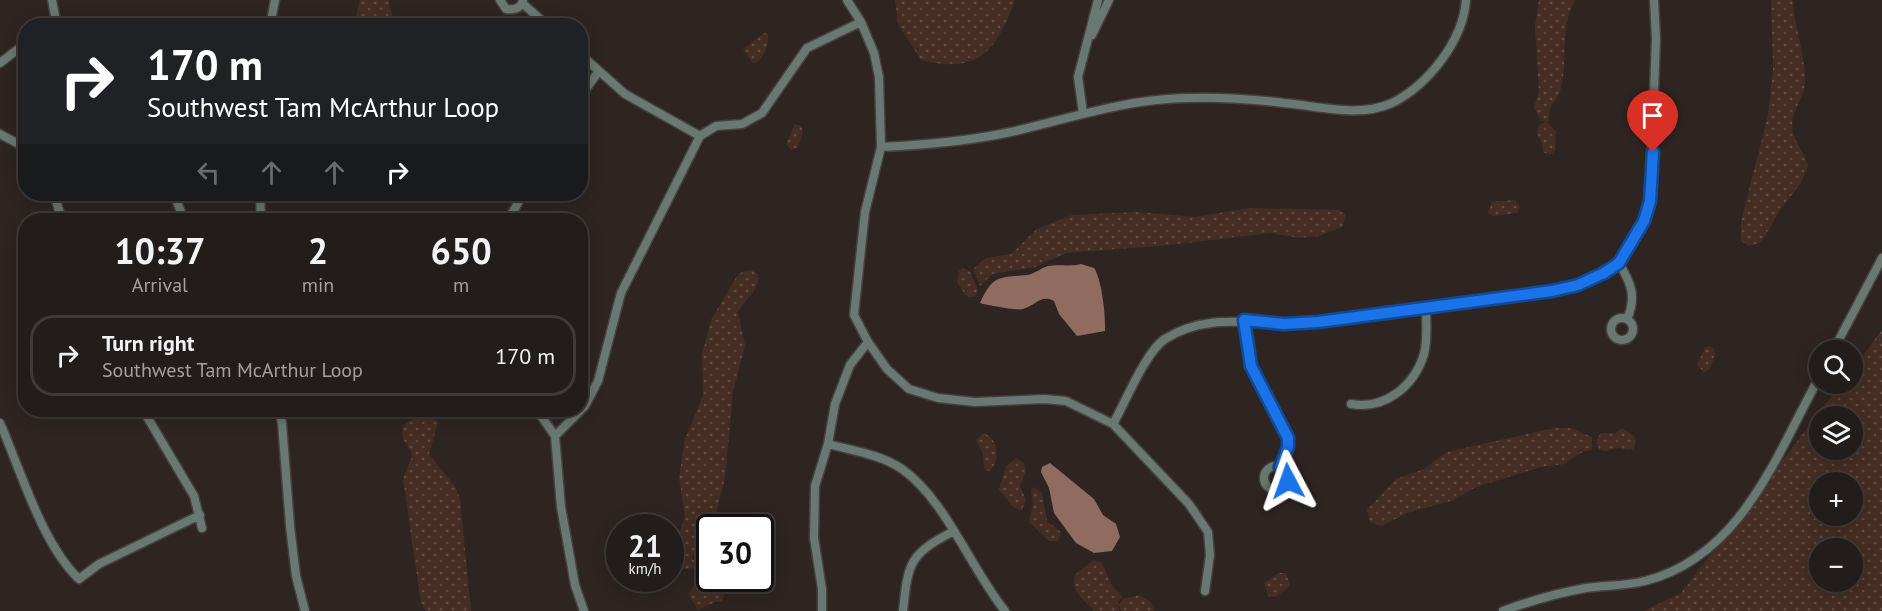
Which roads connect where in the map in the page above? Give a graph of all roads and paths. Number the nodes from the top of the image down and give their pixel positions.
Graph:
1 (52, 0) edge
2 (275, 0) edge
3 (500, 0) edge
4 (848, 0) edge
5 (1098, 0) edge
6 (1109, 0) edge
7 (1466, 0) edge
8 (1654, 0) edge
9 (522, 2) edge
10 (55, 18) edge
11 (272, 18) edge
12 (539, 18) edge
13 (861, 22) junction
14 (1088, 43) junction
15 (18, 49) edge
16 (588, 61) edge
17 (0, 63) edge
18 (599, 71) junction
19 (588, 86) edge
20 (1083, 113) junction
21 (0, 134) edge
22 (700, 135) junction
23 (18, 144) edge
24 (881, 147) junction
25 (1882, 258) edge
26 (1619, 263) junction
27 (1426, 308) junction
28 (1627, 319) dead end
29 (1244, 320) junction
30 (1839, 340) edge
31 (868, 342) junction
32 (1810, 394) edge
33 (588, 400) edge
34 (1351, 404) dead end
35 (147, 417) edge
36 (281, 417) edge
37 (542, 417) edge
38 (574, 417) edge
39 (0, 423) edge
40 (1113, 424) junction
41 (555, 436) junction
42 (828, 444) junction
43 (1280, 467) dead end
44 (200, 515) junction
45 (202, 528) dead end
46 (954, 531) junction
47 (1205, 591) dead end
48 (305, 611) edge
49 (584, 611) edge
50 (822, 611) edge
51 (903, 611) edge
52 (1005, 611) edge
53 (1503, 611) edge

1 - 10 street
2 - 11 street
3 - 9 street
4 - 13 street
5 - 14 street
6 - 14 street
7 - 20 street
8 - 26 street
9 - 12 street
13 - 22 street
13 - 24 street
14 - 20 street
15 - 17 street
16 - 18 street
18 - 19 street
18 - 22 street
20 - 24 street
21 - 23 street
22 - 33 street
24 - 31 street
25 - 30 street
26 - 27 street
26 - 28 street
27 - 29 street
27 - 34 street
29 - 40 street
29 - 43 street
31 - 40 street
31 - 42 street
32 - 53 street
35 - 44 street
36 - 48 street
37 - 41 street
38 - 41 street
39 - 44 street
40 - 47 street
41 - 49 street
42 - 46 street
42 - 50 street
44 - 45 street
46 - 51 street
46 - 52 street

